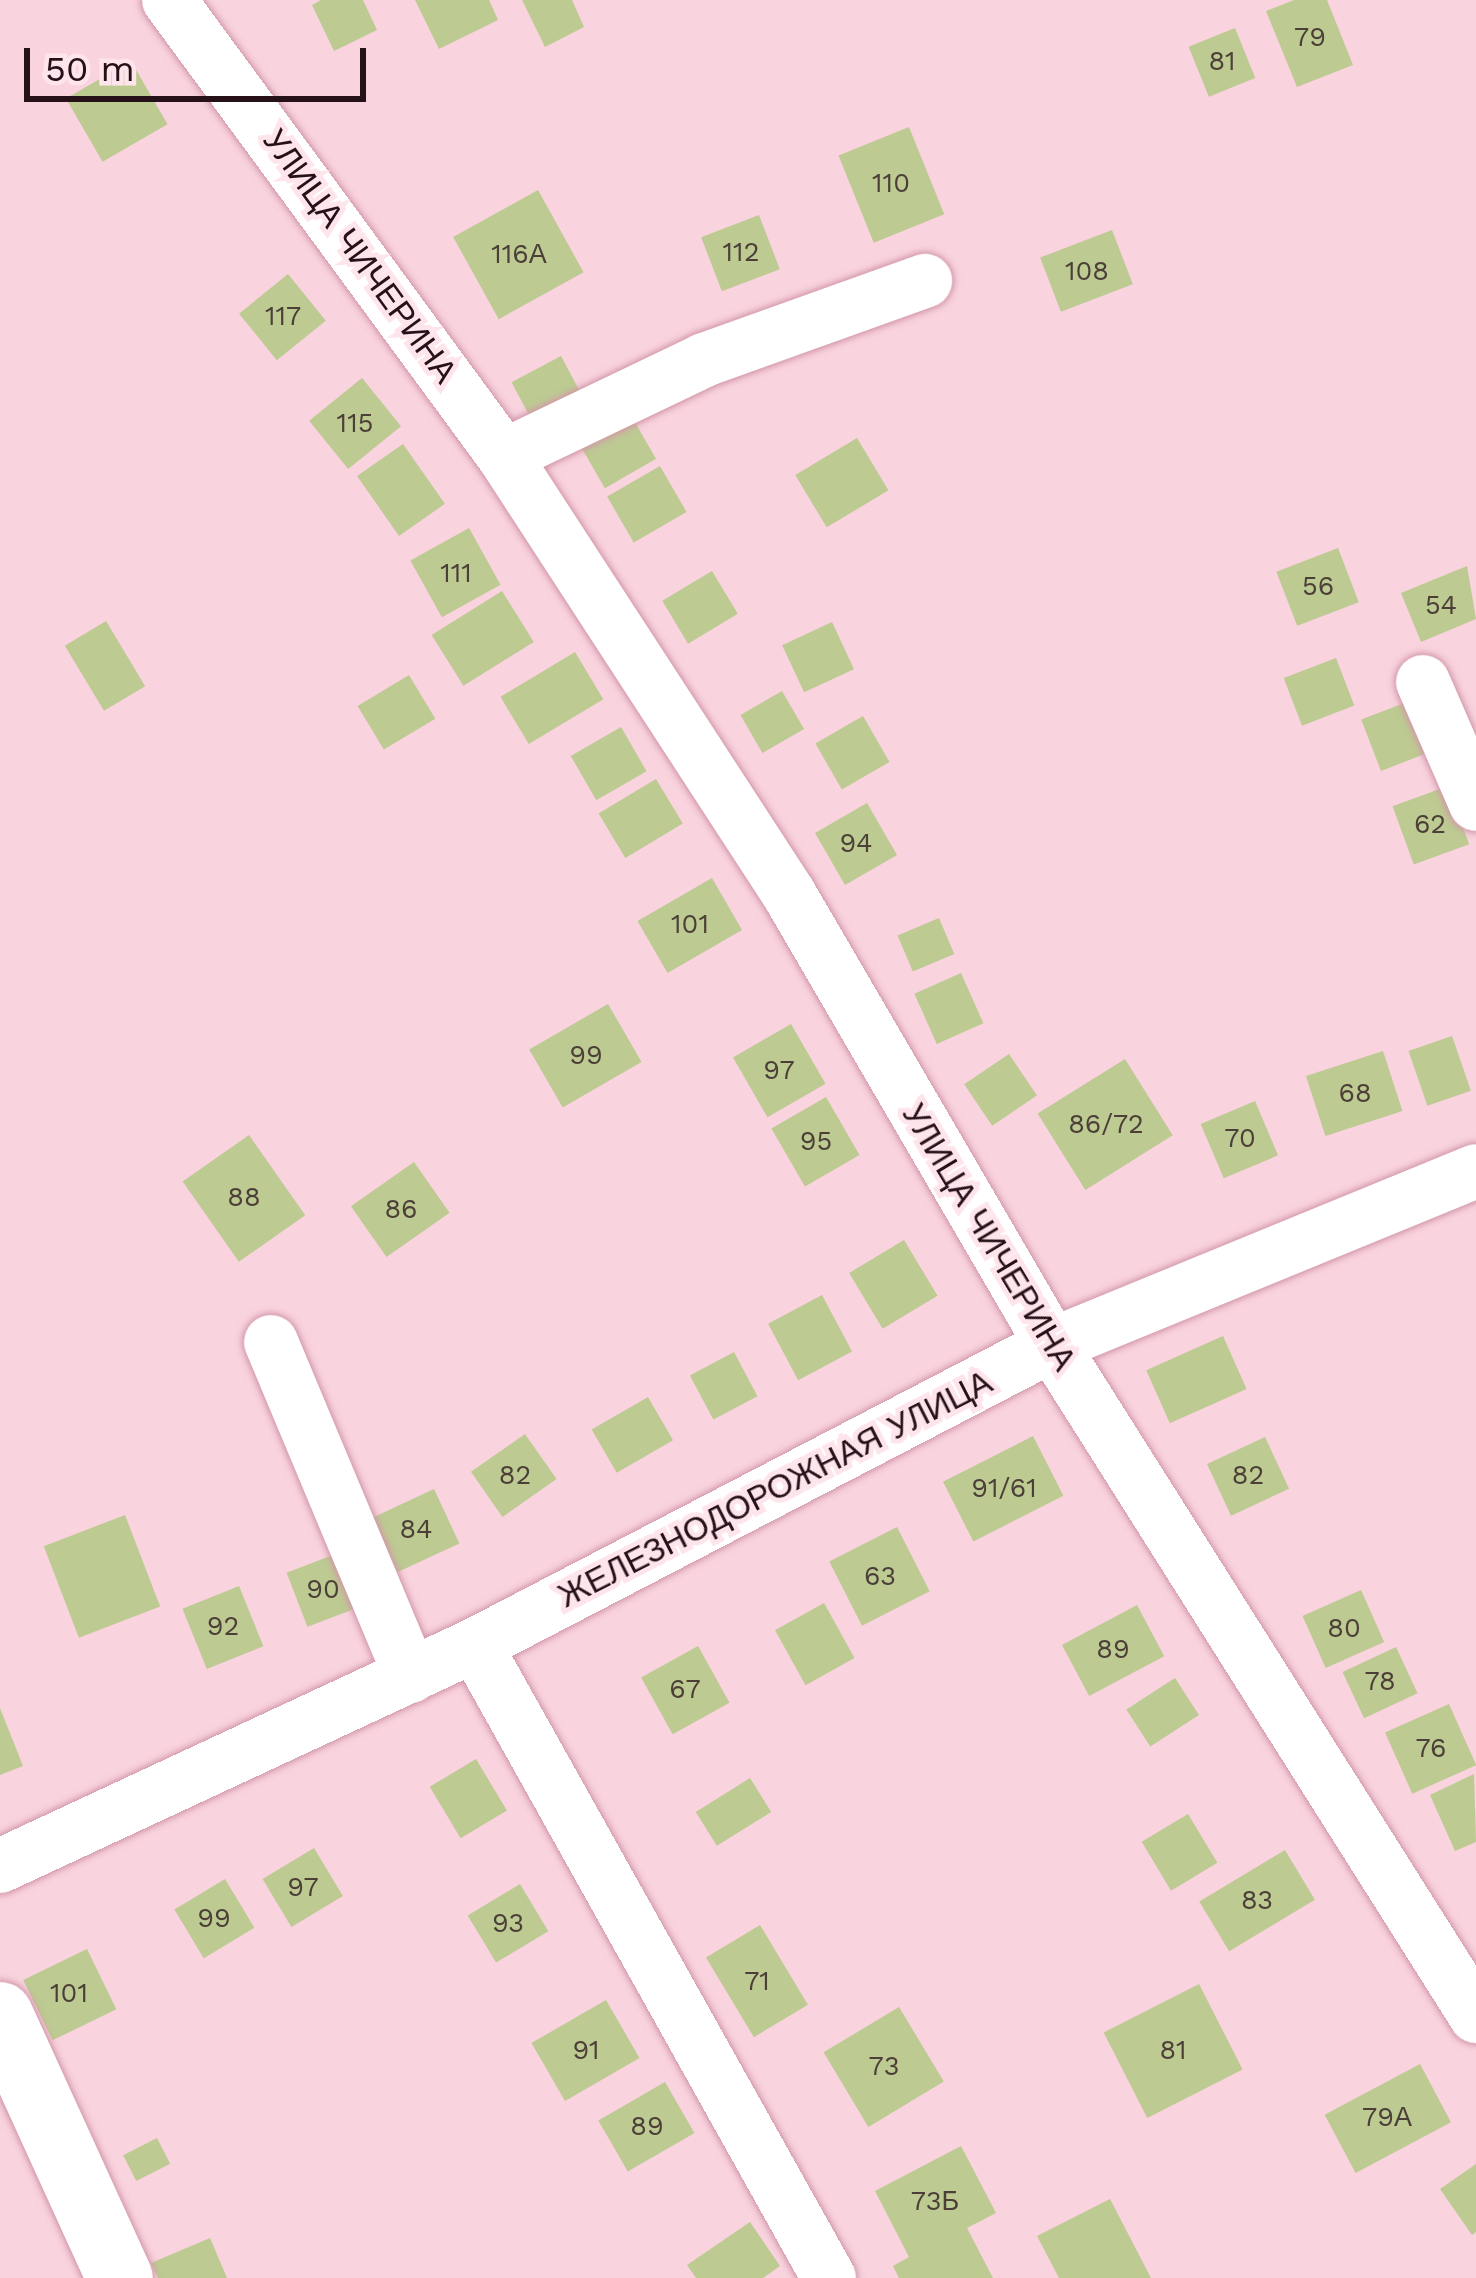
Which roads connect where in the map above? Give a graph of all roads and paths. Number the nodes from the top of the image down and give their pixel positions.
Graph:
1 (169, 0) edge
2 (925, 281) dead end
3 (504, 456) junction
4 (1423, 682) dead end
5 (1476, 803) edge
6 (1476, 1171) edge
7 (271, 1342) dead end
8 (1052, 1345) junction
9 (475, 1645) junction
10 (411, 1676) junction
11 (0, 1866) edge
12 (0, 2015) edge
13 (1476, 2017) edge
14 (119, 2278) edge
15 (829, 2278) edge

1 - 3 street, УЛИЦА ЧИЧЕРИНА
2 - 3 street
3 - 8 street, УЛИЦА ЧИЧЕРИНА
4 - 5 street
6 - 8 street, ЖЕЛЕЗНОДОРОЖНАЯ УЛИЦА
7 - 10 street
8 - 9 street, ЖЕЛЕЗНОДОРОЖНАЯ УЛИЦА
8 - 13 street, УЛИЦА ЧИЧЕРИНА
9 - 10 street, ЖЕЛЕЗНОДОРОЖНАЯ УЛИЦА
9 - 15 street
10 - 11 street, ЖЕЛЕЗНОДОРОЖНАЯ УЛИЦА
12 - 14 main road

